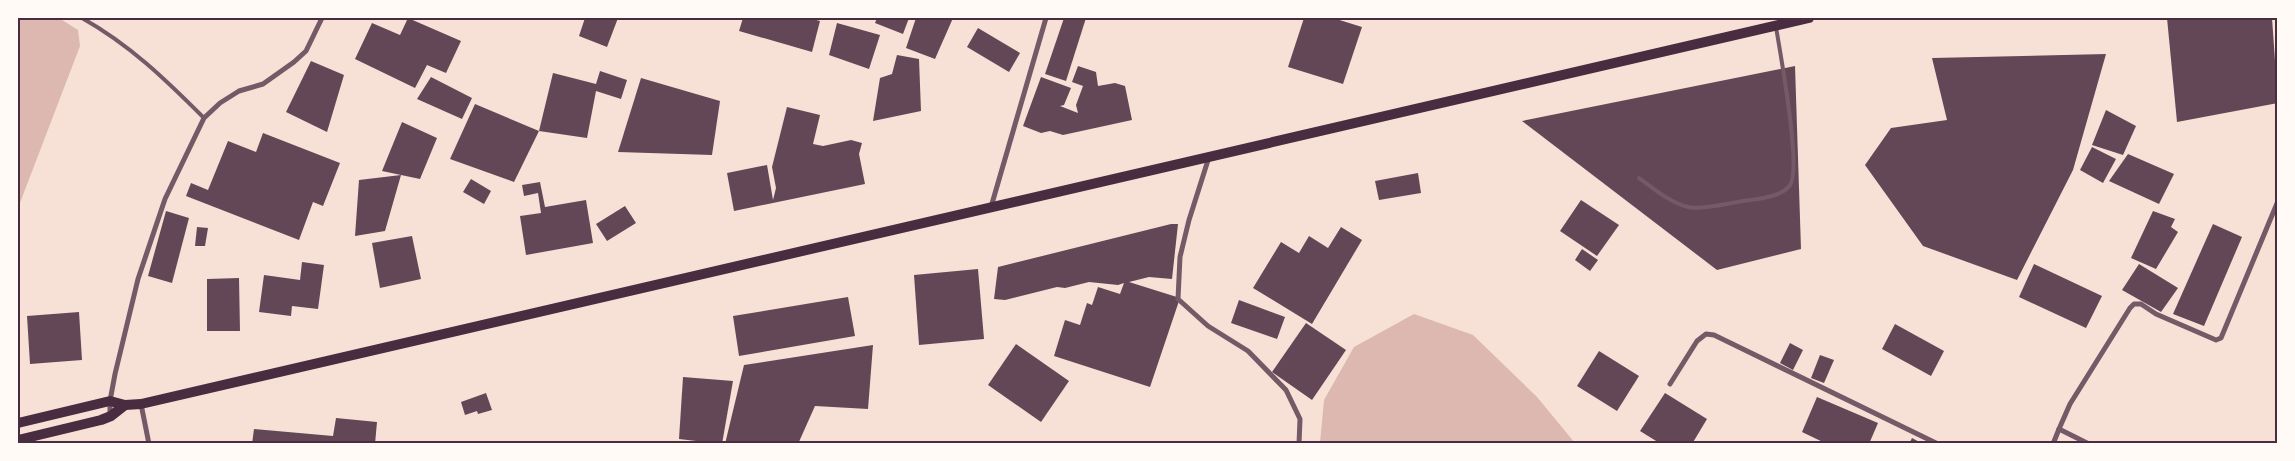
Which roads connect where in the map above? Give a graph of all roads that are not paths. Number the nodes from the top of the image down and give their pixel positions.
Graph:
1 (82, 18) edge
2 (322, 18) edge
3 (1046, 18) edge
4 (1809, 18) edge
5 (1776, 25) junction
6 (204, 118) junction
7 (1209, 157) junction
8 (1639, 178) dead end
9 (2278, 201) edge
10 (991, 208) junction
11 (1670, 384) dead end
12 (110, 401) junction
13 (141, 404) junction
14 (124, 405) junction
15 (111, 416) junction
16 (18, 422) edge
17 (2059, 429) junction
18 (18, 440) edge
19 (149, 444) edge
20 (1300, 444) edge
21 (1938, 444) edge
22 (2053, 444) edge
23 (2089, 444) edge

1 - 6 lane
2 - 6 street
3 - 10 street
4 - 5 main road
5 - 7 main road
5 - 8 lane
6 - 12 street
7 - 10 main road
7 - 20 street
9 - 17 street
10 - 13 main road
11 - 21 street
12 - 14 main road
12 - 15 street
12 - 16 main road
13 - 14 main road
13 - 19 street
14 - 15 main road
15 - 18 main road
17 - 22 street
17 - 23 street

